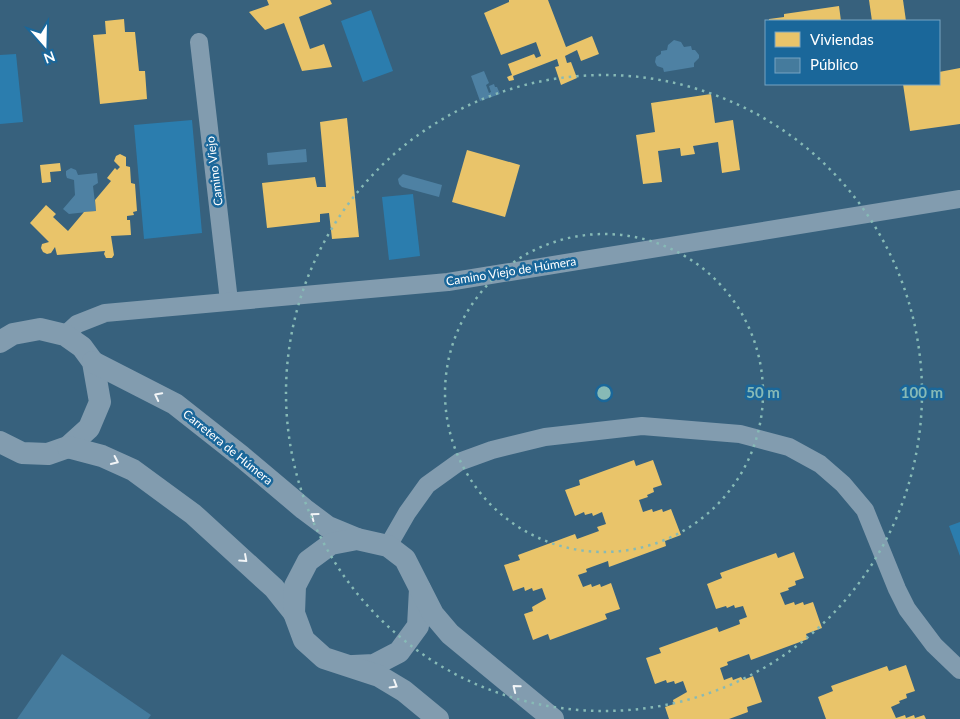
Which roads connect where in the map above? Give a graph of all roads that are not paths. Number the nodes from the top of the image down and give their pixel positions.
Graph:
1 (200, 42) dead end
2 (960, 199) edge
3 (229, 301) junction
4 (65, 335) junction
5 (4, 336) edge
6 (93, 362) junction
7 (0, 442) edge
8 (68, 447) junction
9 (357, 538) junction
10 (388, 546) junction
11 (420, 588) junction
12 (294, 613) junction
13 (349, 667) junction
14 (960, 670) edge
15 (438, 719) edge
16 (553, 719) edge

1 - 3 street, Camino Viejo
2 - 3 street, Camino Viejo de Húmera
3 - 4 street, Camino Viejo de Húmera
4 - 5 street
4 - 6 street
6 - 8 street
9 -> 6 street, Carretera de Húmera
7 - 8 street
8 -> 12 street
9 - 10 street
9 - 12 street
10 - 11 street
10 - 14 street
11 - 13 street
16 -> 11 street
12 - 13 street
13 -> 15 street

